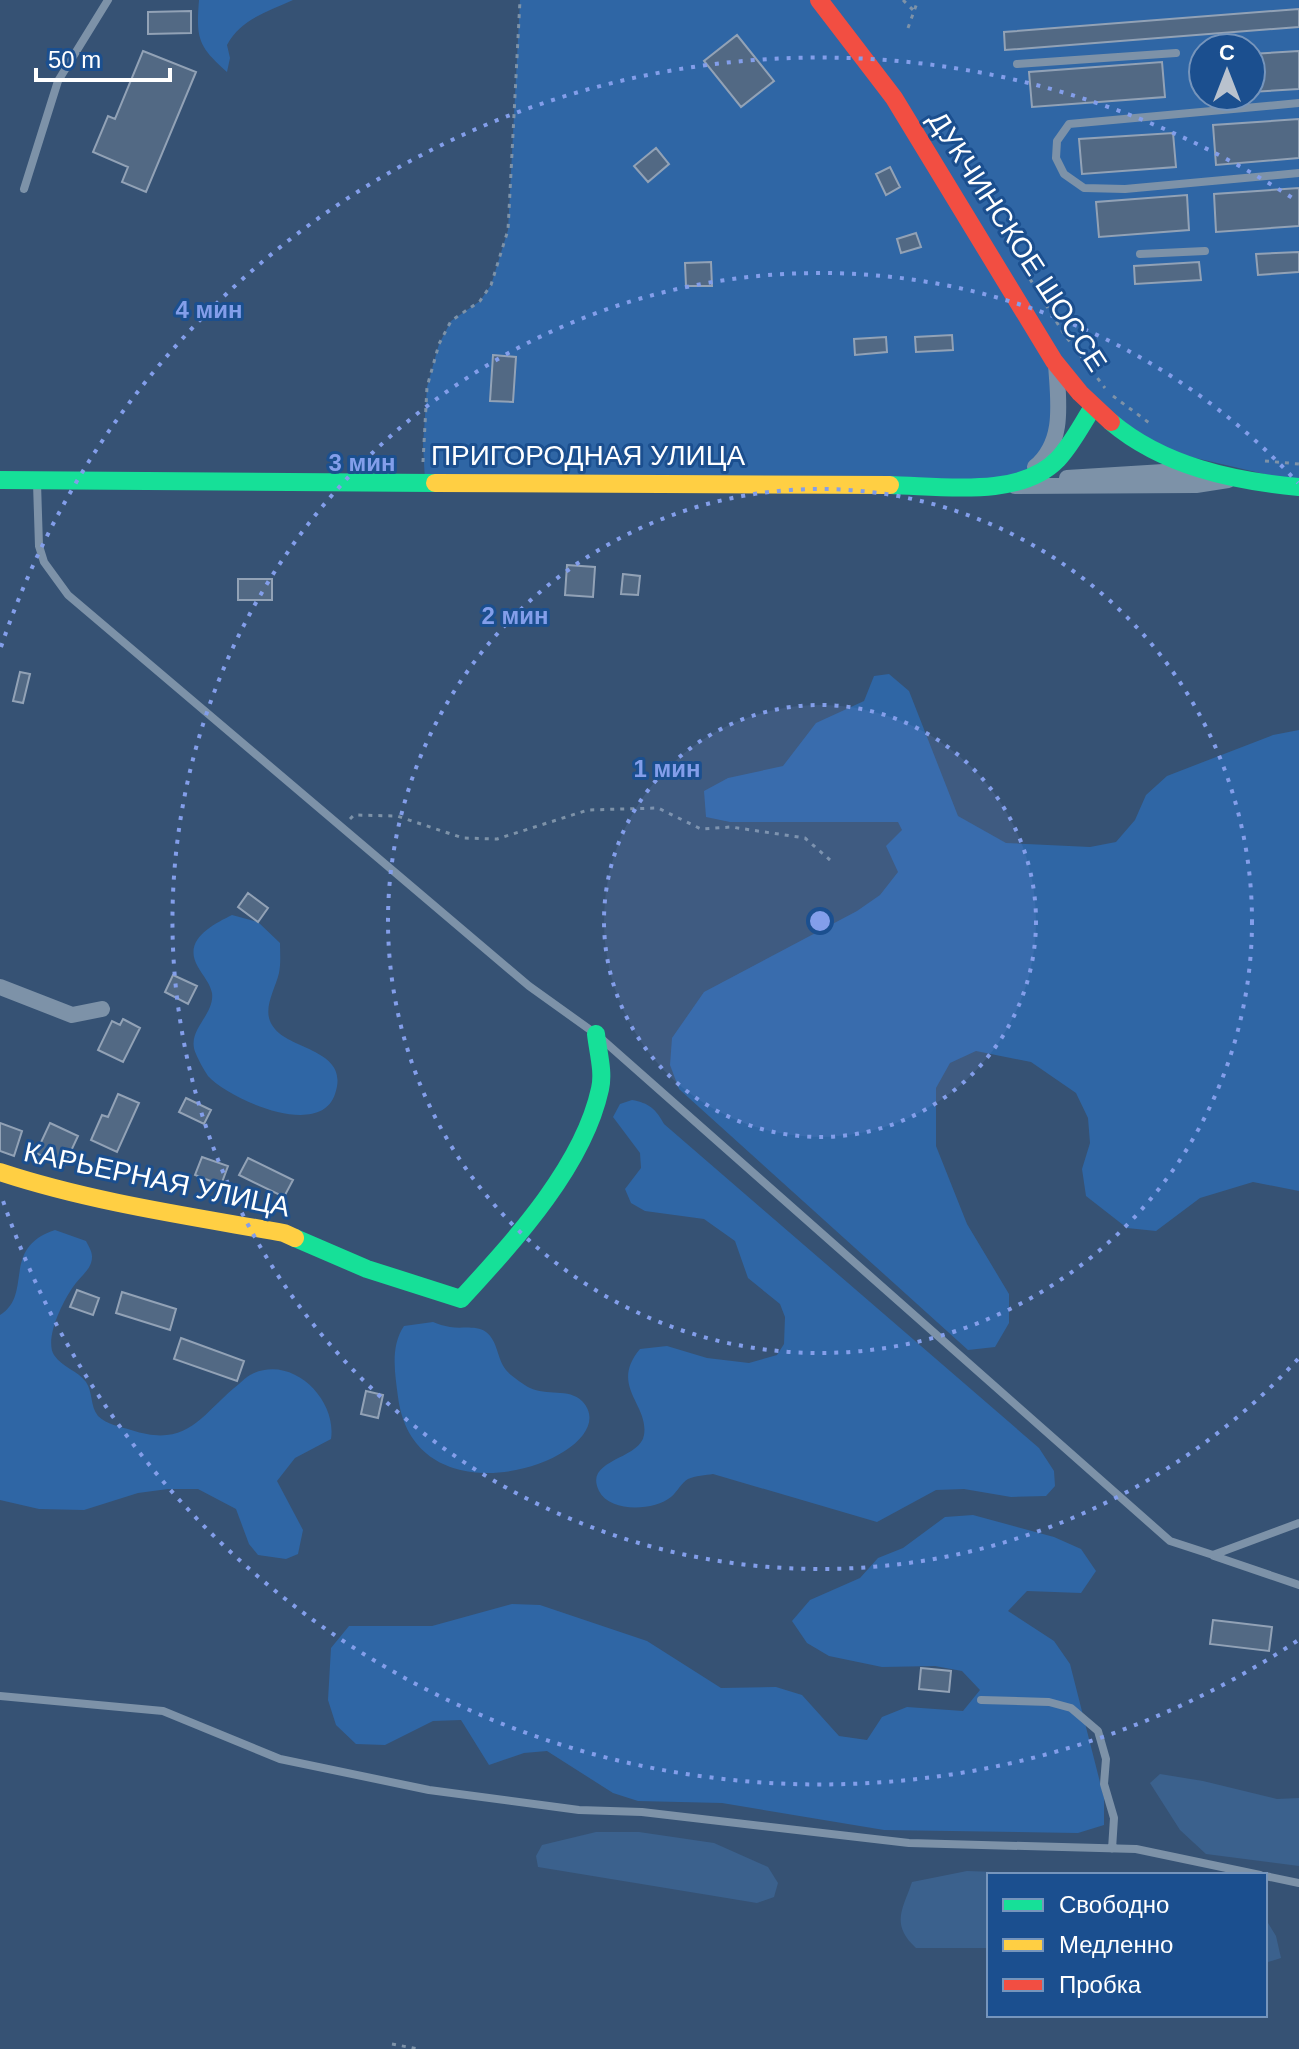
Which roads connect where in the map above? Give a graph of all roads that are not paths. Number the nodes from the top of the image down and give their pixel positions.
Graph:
1 (108, 0) edge
2 (819, 0) edge
3 (1176, 53) dead end
4 (1017, 64) dead end
5 (1299, 103) edge
6 (1299, 173) edge
7 (24, 189) dead end
8 (1205, 251) dead end
9 (1140, 254) dead end
10 (1056, 363) junction
11 (1093, 407) junction
12 (1199, 470) junction
13 (1231, 479) junction
14 (0, 480) edge
15 (37, 480) junction
16 (1002, 486) junction
17 (1299, 487) edge
18 (0, 987) edge
19 (102, 1009) dead end
20 (596, 1034) junction
21 (0, 1172) edge
22 (1299, 1523) edge
23 (1213, 1555) junction
24 (1299, 1585) edge
25 (0, 1696) edge
26 (981, 1700) dead end
27 (1112, 1849) junction
28 (1249, 1873) edge
29 (1267, 1877) edge
30 (1299, 1883) edge

1 - 7 lane
2 - 10 street, ДУКЧИНСКОЕ ШОССЕ
3 - 4 lane
5 - 6 lane
8 - 9 lane
10 - 11 street, ДУКЧИНСКОЕ ШОССЕ
10 - 16 street
11 - 12 street, ДУКЧИНСКОЕ ШОССЕ
11 - 16 street, ПРИГОРОДНАЯ УЛИЦА
12 - 13 street, ДУКЧИНСКОЕ ШОССЕ
12 - 16 street
13 - 16 street
13 - 17 street, ДУКЧИНСКОЕ ШОССЕ
14 - 15 street, ПРИГОРОДНАЯ УЛИЦА
15 - 16 street, ПРИГОРОДНАЯ УЛИЦА
15 - 20 lane
18 - 19 street
20 - 21 street, КАРЬЕРНАЯ УЛИЦА
20 - 23 lane
22 - 23 lane
23 - 24 lane
25 - 27 lane
26 - 27 lane
27 - 28 lane
29 - 30 lane

